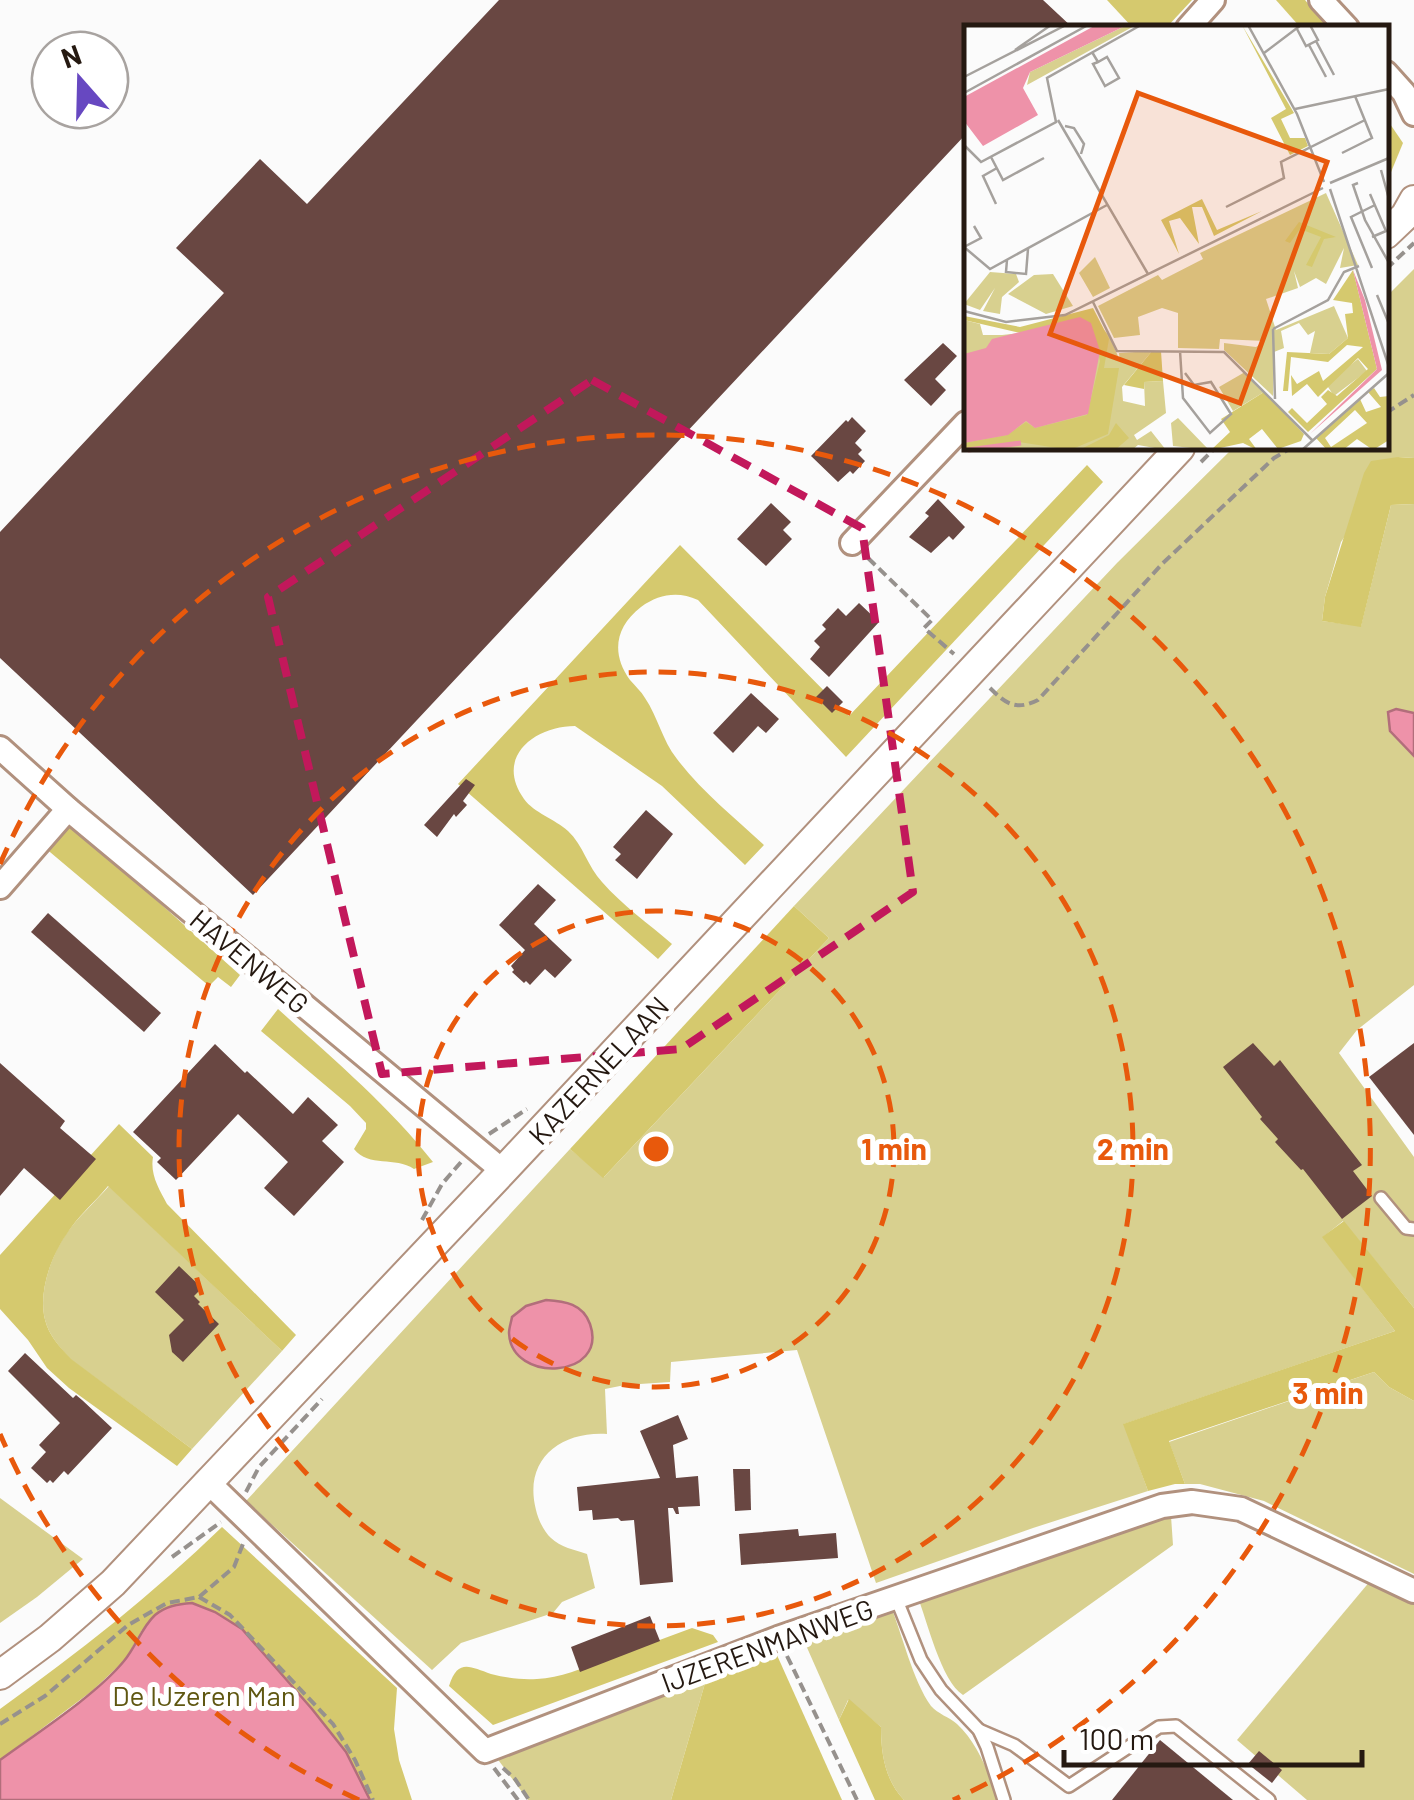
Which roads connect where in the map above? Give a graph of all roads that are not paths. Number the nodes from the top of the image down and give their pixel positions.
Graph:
1 (1213, 0) edge
2 (1321, 0) edge
3 (1191, 25) edge
4 (1343, 25) edge
5 (1389, 76) edge
6 (1411, 102) edge
7 (964, 425) edge
8 (1178, 450) edge
9 (852, 543) road end
10 (0, 748) edge
11 (68, 809) junction
12 (0, 887) edge
13 (503, 1171) junction
14 (1380, 1198) dead end
15 (1414, 1229) edge
16 (207, 1481) junction
17 (1414, 1590) edge
18 (896, 1598) junction
19 (0, 1675) edge
20 (979, 1730) junction
21 (1004, 1800) edge
22 (1269, 1800) edge

1 - 3 street
2 - 4 street
5 - 6 street
7 - 9 street
8 - 13 street, KAZERNELAAN
10 - 11 street, HAVENWEG
11 - 12 street
11 - 13 street, HAVENWEG
13 - 16 street, KAZERNELAAN
14 - 15 lane
16 - 18 street, IJZERENMANWEG
16 - 19 street, KAZERNELAAN
17 - 18 street, IJZERENMANWEG
18 - 20 lane
20 - 21 lane
20 - 22 lane

